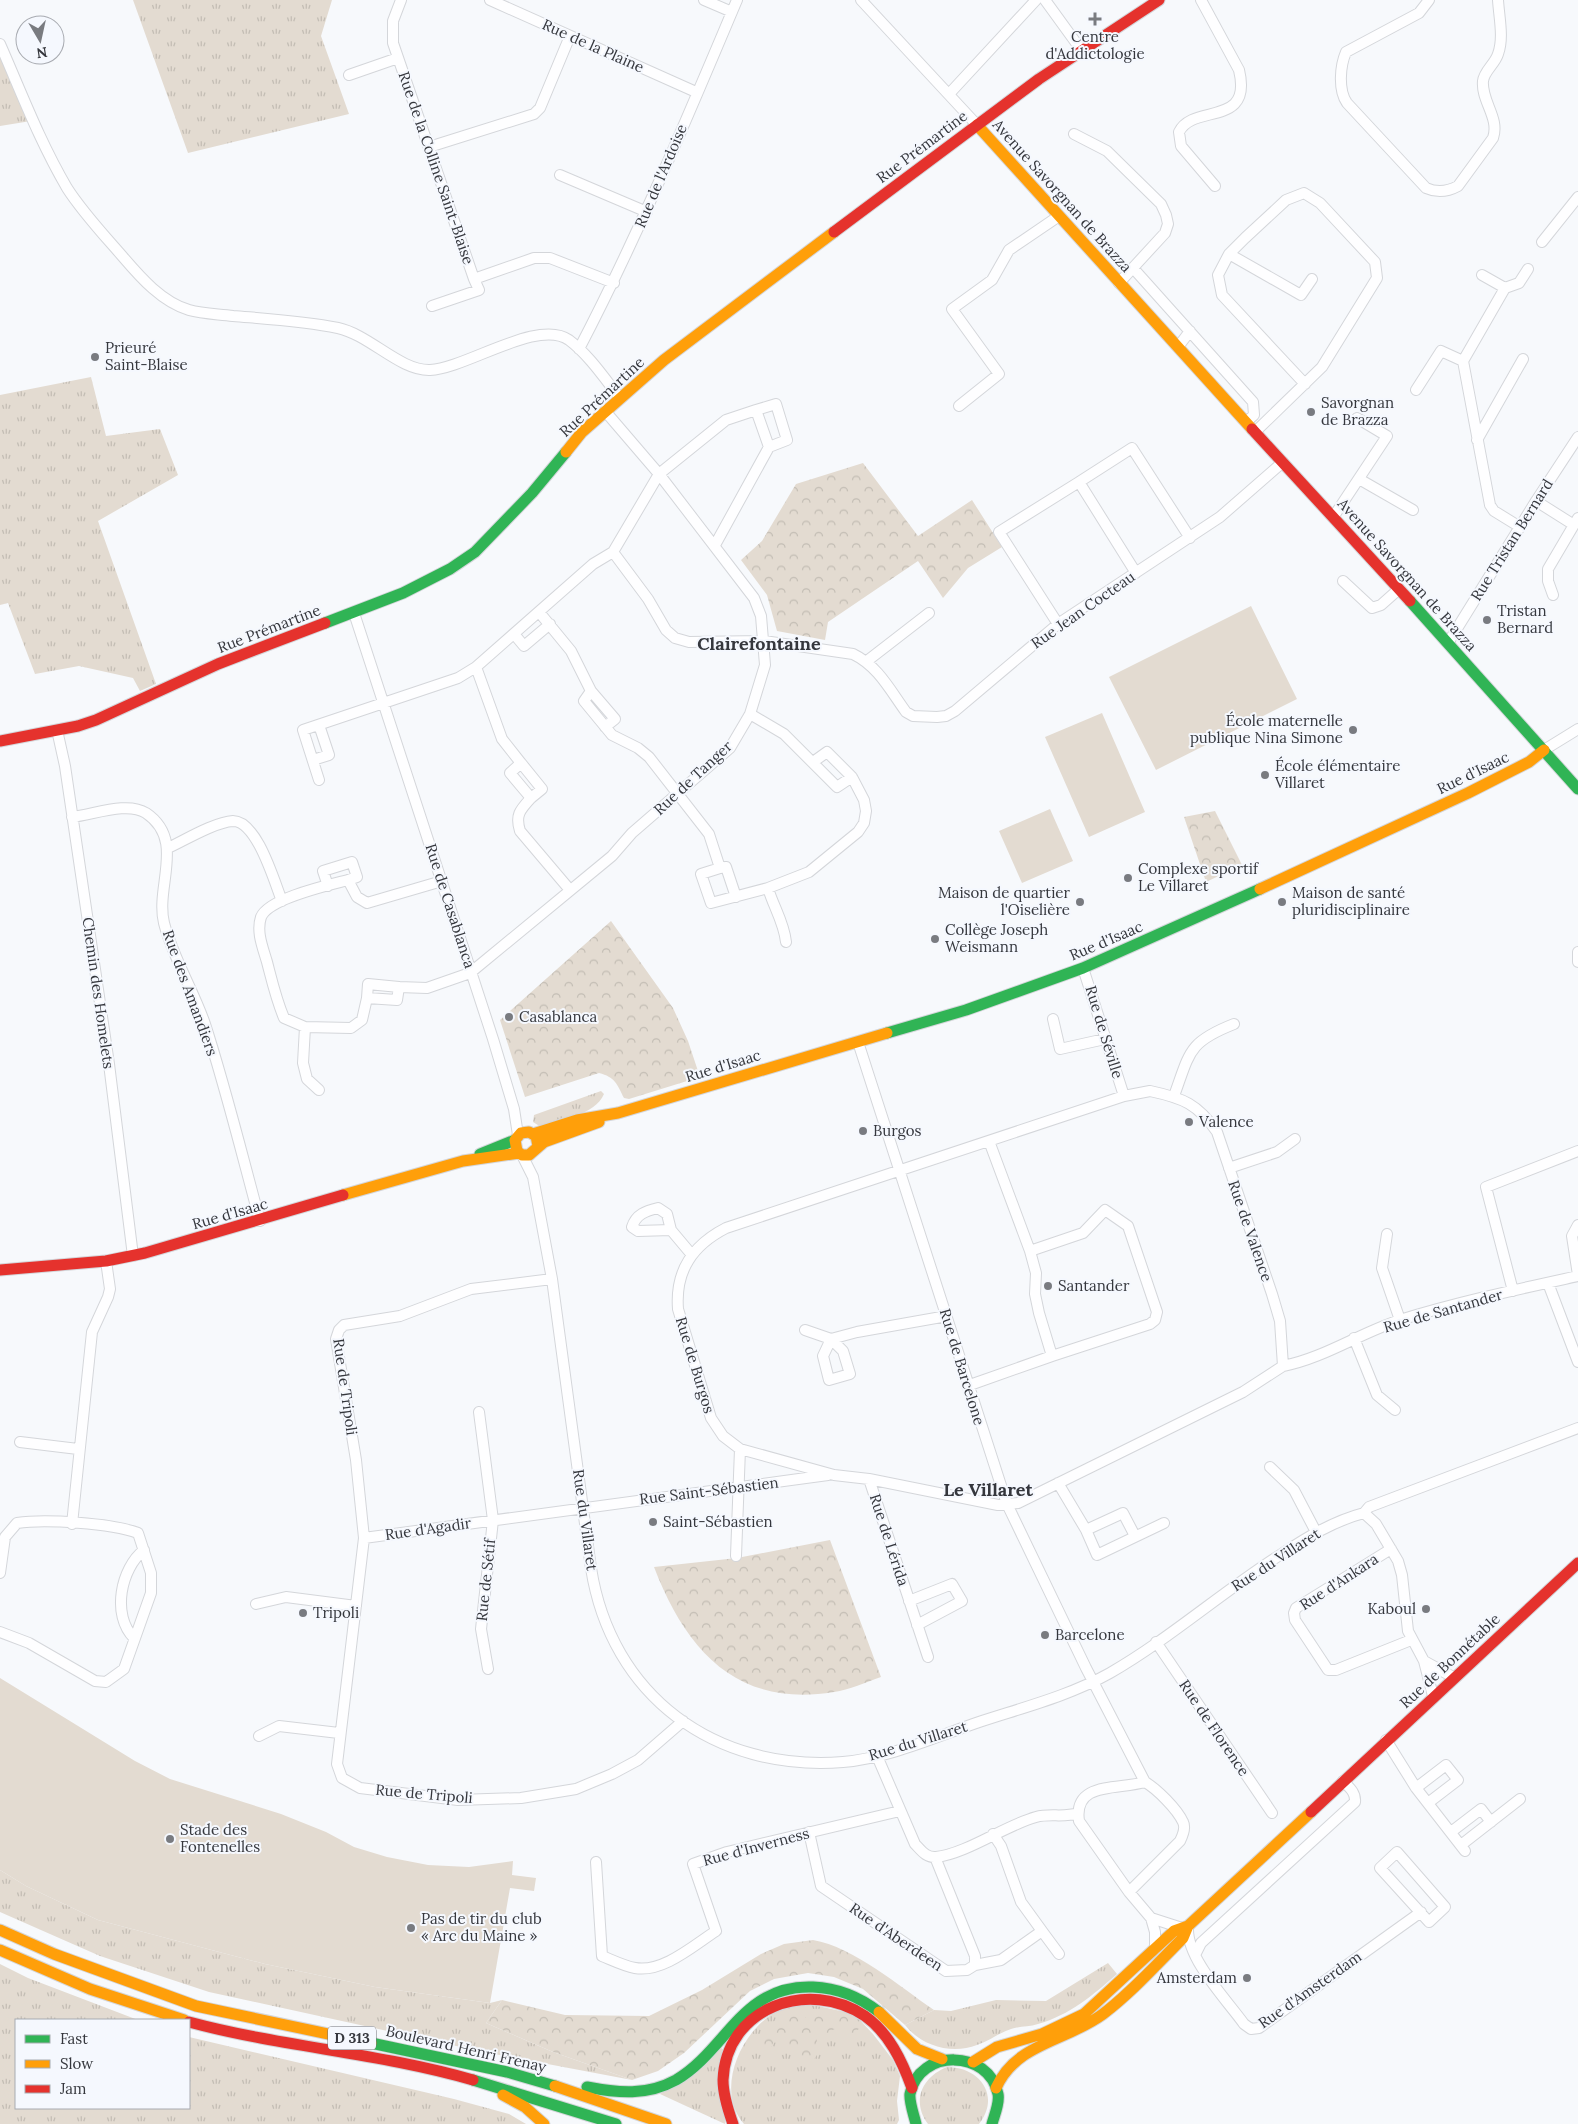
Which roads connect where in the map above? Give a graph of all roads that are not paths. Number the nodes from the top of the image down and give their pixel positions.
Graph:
1 (401, 0) edge
2 (490, 0) edge
3 (704, 0) edge
4 (737, 0) edge
5 (861, 0) edge
6 (1036, 0) edge
7 (1045, 0) edge
8 (1159, 0) edge
9 (1201, 0) edge
10 (1428, 0) edge
11 (1498, 0) edge
12 (732, 12) junction
13 (570, 36) junction
14 (0, 44) edge
15 (1082, 51) junction
16 (398, 58) junction
17 (349, 75) dead end
18 (696, 92) junction
19 (949, 94) junction
20 (978, 125) junction
21 (1074, 134) dead end
22 (429, 147) junction
23 (560, 175) dead end
24 (1215, 186) dead end
25 (1578, 197) edge
26 (647, 212) junction
27 (1059, 216) junction
28 (1542, 242) dead end
29 (1229, 254) junction
30 (1134, 268) junction
31 (1528, 269) dead end
32 (1482, 275) dead end
33 (474, 279) junction
34 (1312, 279) dead end
35 (614, 283) junction
36 (1119, 283) junction
37 (1505, 288) junction
38 (432, 306) dead end
39 (1190, 331) junction
40 (1178, 347) junction
41 (579, 349) junction
42 (1523, 359) dead end
43 (1463, 361) junction
44 (1305, 384) junction
45 (1416, 390) dead end
46 (620, 398) junction
47 (959, 406) dead end
48 (756, 410) junction
49 (605, 411) junction
50 (1357, 418) dead end
51 (1246, 422) junction
52 (1255, 432) junction
53 (1578, 437) edge
54 (1477, 440) junction
55 (769, 447) junction
56 (1283, 462) junction
57 (659, 474) junction
58 (1359, 479) junction
59 (1079, 482) junction
60 (1536, 501) junction
61 (1412, 510) dead end
62 (1334, 516) junction
63 (1576, 522) edge
64 (1520, 527) junction
65 (1190, 538) junction
66 (715, 545) junction
67 (613, 552) junction
68 (1136, 573) junction
69 (1342, 581) dead end
70 (1399, 589) junction
71 (1553, 596) dead end
72 (539, 612) junction
73 (354, 613) junction
74 (929, 613) dead end
75 (550, 624) junction
76 (1058, 624) junction
77 (514, 634) junction
78 (764, 640) junction
79 (1448, 643) junction
80 (867, 660) junction
81 (476, 667) junction
82 (385, 704) junction
83 (750, 714) junction
84 (319, 725) junction
85 (1578, 729) edge
86 (57, 730) junction
87 (0, 741) edge
88 (1544, 750) junction
89 (313, 760) junction
90 (812, 762) junction
91 (521, 763) junction
92 (852, 777) junction
93 (319, 780) dead end
94 (1578, 789) edge
95 (679, 793) junction
96 (531, 798) junction
97 (72, 817) junction
98 (168, 848) junction
99 (720, 868) junction
100 (348, 880) junction
101 (442, 881) junction
102 (328, 886) junction
103 (768, 888) junction
104 (570, 890) junction
105 (736, 896) junction
106 (282, 901) junction
107 (786, 942) dead end
108 (1578, 952) edge
109 (1578, 962) edge
110 (1083, 968) junction
111 (470, 972) junction
112 (1053, 1020) dead end
113 (1234, 1024) dead end
114 (305, 1026) junction
115 (1106, 1039) junction
116 (858, 1042) junction
117 (320, 1090) dead end
118 (1124, 1096) junction
119 (1174, 1096) junction
120 (618, 1113) junction
121 (524, 1135) junction
122 (1295, 1139) dead end
123 (989, 1141) junction
124 (1578, 1151) edge
125 (528, 1152) junction
126 (463, 1161) junction
127 (1229, 1168) junction
128 (898, 1170) junction
129 (260, 1220) junction
130 (1578, 1225) edge
131 (671, 1230) dead end
132 (1387, 1234) dead end
133 (1030, 1252) junction
134 (692, 1255) junction
135 (133, 1256) junction
136 (106, 1261) junction
137 (0, 1270) edge
138 (1578, 1276) edge
139 (552, 1279) junction
140 (1548, 1283) junction
141 (1513, 1291) junction
142 (947, 1316) junction
143 (1400, 1320) junction
144 (806, 1330) dead end
145 (1354, 1338) junction
146 (1052, 1356) junction
147 (1578, 1362) edge
148 (1283, 1366) junction
149 (967, 1386) junction
150 (1395, 1410) dead end
151 (478, 1412) dead end
152 (1578, 1428) edge
153 (20, 1442) dead end
154 (78, 1449) junction
155 (740, 1449) junction
156 (1270, 1467) dead end
157 (834, 1475) junction
158 (869, 1479) junction
159 (1058, 1483) junction
160 (739, 1487) junction
161 (1007, 1504) junction
162 (583, 1507) junction
163 (1364, 1513) junction
164 (493, 1520) junction
165 (1164, 1523) dead end
166 (72, 1524) junction
167 (1086, 1530) junction
168 (1316, 1532) junction
169 (1135, 1536) junction
170 (364, 1538) junction
171 (1391, 1549) junction
172 (144, 1550) junction
173 (736, 1556) dead end
174 (1578, 1563) edge
175 (0, 1573) edge
176 (909, 1601) junction
177 (256, 1604) dead end
178 (356, 1606) junction
179 (917, 1626) junction
180 (0, 1632) edge
181 (134, 1638) junction
182 (1411, 1640) junction
183 (1156, 1642) junction
184 (928, 1657) dead end
185 (1424, 1661) junction
186 (488, 1669) dead end
187 (1453, 1678) junction
188 (1094, 1681) junction
189 (1434, 1696) junction
190 (683, 1722) junction
191 (339, 1733) junction
192 (259, 1736) dead end
193 (1386, 1740) junction
194 (877, 1756) junction
195 (1343, 1781) junction
196 (1145, 1782) junction
197 (1416, 1788) junction
198 (1520, 1799) dead end
199 (1428, 1803) junction
200 (900, 1811) junction
201 (1078, 1813) junction
202 (1272, 1813) dead end
203 (1491, 1822) junction
204 (809, 1832) junction
205 (1451, 1832) junction
206 (993, 1834) junction
207 (935, 1857) junction
208 (596, 1862) dead end
209 (1129, 1892) junction
210 (1420, 1912) junction
211 (1150, 1918) junction
212 (1185, 1927) junction
213 (0, 1930) edge
214 (1042, 1931) junction
215 (1155, 1949) junction
216 (0, 1950) edge
217 (1196, 1953) junction
218 (1059, 1954) dead end
219 (975, 1965) junction
220 (181, 2019) edge
221 (190, 2022) edge
222 (942, 2059) junction
223 (973, 2062) junction
224 (507, 2072) junction
225 (464, 2077) junction
226 (912, 2088) junction
227 (996, 2088) junction
228 (911, 2112) junction
229 (544, 2124) edge
230 (616, 2124) edge
231 (666, 2124) edge
232 (733, 2124) edge
233 (908, 2124) edge
234 (916, 2124) edge
235 (992, 2124) edge

1 - 16 street, Rue de la Colline Saint-Blaise
2 - 13 street, Rue de la Plaine
3 - 12 street
4 - 12 street, Rue de l'Ardoise
5 - 19 street, Avenue Savorgnan de Brazza
6 - 19 street
7 - 15 street
8 - 15 main road, Rue Prémartine
9 - 24 street
10 - 11 street
12 - 18 street, Rue de l'Ardoise
13 - 18 street, Rue de la Plaine
13 - 22 street
14 - 41 street
15 - 20 main road, Rue Prémartine
16 - 17 street
16 - 22 street, Rue de la Colline Saint-Blaise
18 - 26 street, Rue de l'Ardoise
19 - 20 street, Avenue Savorgnan de Brazza
20 - 27 main road, Avenue Savorgnan de Brazza
20 - 46 main road, Rue Prémartine
21 - 30 street
22 - 33 street, Rue de la Colline Saint-Blaise
23 - 26 street
25 - 28 street
26 - 35 street, Rue de l'Ardoise
27 - 36 main road, Avenue Savorgnan de Brazza
27 - 47 street
29 - 34 street
29 - 44 street
29 - 44 street
30 - 36 street
30 - 39 street, Avenue Savorgnan de Brazza
31 - 37 street
32 - 37 street
33 - 35 street, Rue de la Colline Saint-Blaise
33 - 38 street
35 - 41 street, Rue de l'Ardoise
36 - 40 main road, Avenue Savorgnan de Brazza
37 - 43 street
39 - 40 street
39 - 51 street, Avenue Savorgnan de Brazza
40 - 51 main road, Avenue Savorgnan de Brazza
41 - 46 street
42 - 54 street
43 - 45 street
43 - 54 street
44 - 52 street
46 - 49 main road, Rue Prémartine
48 - 55 street
48 - 55 street
48 - 57 street
49 - 57 street, Rue de Tanger
49 - 73 main road, Rue Prémartine
50 - 58 street
51 - 52 main road, Avenue Savorgnan de Brazza
52 - 56 main road, Avenue Savorgnan de Brazza
53 - 60 street, Rue Tristan Bernard
54 - 64 street
55 - 66 street
56 - 62 main road, Avenue Savorgnan de Brazza
56 - 65 street, Rue Jean Cocteau
57 - 66 street, Rue de Tanger
57 - 67 street
58 - 61 street
58 - 62 street
59 - 65 street
59 - 68 street
59 - 76 street
60 - 63 street
60 - 64 street, Rue Tristan Bernard
62 - 70 main road, Avenue Savorgnan de Brazza
63 - 71 street
64 - 79 street, Rue Tristan Bernard
65 - 68 street, Rue Jean Cocteau
66 - 78 street, Rue de Tanger
67 - 72 street
67 - 78 street
68 - 76 street, Rue Jean Cocteau
69 - 70 street
70 - 79 main road, Avenue Savorgnan de Brazza
72 - 75 street
72 - 77 street
73 - 82 street, Rue de Casablanca
73 - 86 main road, Rue Prémartine
74 - 80 street
75 - 77 street
75 - 95 street
76 - 80 street, Rue Jean Cocteau
77 - 81 street
78 - 80 street
78 - 83 street, Rue de Tanger
79 - 88 main road, Avenue Savorgnan de Brazza
81 - 82 street
81 - 91 street
82 - 84 street
82 - 101 street, Rue de Casablanca
83 - 90 street
83 - 95 street, Rue de Tanger
84 - 89 street
84 - 89 street
85 - 88 street, Rue d'Isaac
86 - 87 main road, Rue Prémartine
86 - 97 street, Chemin des Homelets
88 - 94 main road, Avenue Savorgnan de Brazza
88 - 110 main road, Rue d'Isaac
89 - 93 street
90 - 92 street
90 - 92 street
91 - 96 street
91 - 96 street
92 - 103 street
95 - 99 street
95 - 104 street, Rue de Tanger
96 - 104 street
97 - 98 street
97 - 135 street, Chemin des Homelets
98 - 106 street
98 - 129 street, Rue des Amandiers
99 - 105 street
99 - 105 street
100 - 101 street
100 - 102 street
100 - 102 street
101 - 111 street, Rue de Casablanca
102 - 106 street
103 - 105 street
103 - 107 street
104 - 111 street, Rue de Tanger
106 - 114 street
108 - 109 street
110 - 115 street, Rue de Séville
110 - 116 main road, Rue d'Isaac
111 - 114 street, Rue de Tanger
111 - 121 street, Rue de Casablanca
112 - 115 street
113 - 119 street
114 - 117 street
115 - 118 street, Rue de Séville
116 - 120 main road, Rue d'Isaac
116 - 128 street, Rue de Barcelone
118 - 119 street, Rue de Valence
118 - 123 street, Rue de Valence
119 - 127 street, Rue de Valence
120 - 121 main road, Rue d'Isaac
120 - 125 main road, Rue d'Isaac
121 - 125 main road
121 - 125 main road
121 - 126 main road, Rue d'Isaac
122 - 127 street
123 - 128 street, Rue de Valence
123 - 133 street
124 - 141 street
125 - 126 main road, Rue d'Isaac
125 - 139 street, Rue du Villaret
126 - 129 main road, Rue d'Isaac
127 - 148 street, Rue de Valence
128 - 134 street, Rue de Burgos
128 - 142 street, Rue de Barcelone
129 - 135 main road, Rue d'Isaac
130 - 138 street
131 - 134 street
132 - 143 street
133 - 146 street
133 - 146 street
134 - 155 street, Rue de Burgos
135 - 136 main road, Rue d'Isaac
136 - 137 main road, Rue d'Isaac
136 - 154 street
138 - 140 street, Rue de Santander
139 - 162 street, Rue du Villaret
139 - 170 street, Rue de Tripoli
140 - 141 street, Rue de Santander
140 - 147 street
141 - 143 street, Rue de Santander
142 - 144 street
142 - 149 street, Rue de Barcelone
143 - 145 street, Rue de Santander
145 - 148 street, Rue de Santander
145 - 150 street
146 - 149 street
148 - 159 street
149 - 161 street, Rue de Barcelone
151 - 164 street, Rue d'Agadir
152 - 163 street, Rue du Villaret
153 - 154 street
154 - 166 street
155 - 157 street, Rue de Burgos
155 - 160 street
156 - 168 street
157 - 158 street, Rue de Burgos
157 - 160 street, Rue Saint-Sébastien
158 - 161 street, Rue de Burgos
158 - 176 street, Rue de Lérida
159 - 161 street
159 - 167 street
160 - 162 street, Rue Saint-Sébastien
160 - 173 street
161 - 188 street, Rue de Barcelone
162 - 164 street, Rue d'Agadir
162 - 190 street, Rue du Villaret
163 - 168 street, Rue du Villaret
163 - 171 street
164 - 170 street, Rue d'Agadir
164 - 186 street, Rue de Sétif
165 - 169 street
166 - 172 street
166 - 175 street
167 - 169 street
167 - 169 street
168 - 183 street, Rue du Villaret
170 - 178 street, Rue de Tripoli
171 - 182 street
171 - 182 street, Rue d'Ankara
172 - 181 street
172 - 181 street
174 - 187 main road, Rue de Bonnétable
176 - 179 street, Rue de Lérida
176 - 179 street, Rue de Lérida
177 - 178 street
178 - 191 street, Rue de Tripoli
179 - 184 street, Rue de Lérida
180 - 181 street
182 - 185 street
183 - 188 street, Rue du Villaret
183 - 202 street, Rue de Florence
185 - 187 street
185 - 189 street
187 - 189 main road, Rue de Bonnétable
188 - 194 street, Rue du Villaret
188 - 196 street, Rue de Barcelone
189 - 193 main road, Rue de Bonnétable
190 - 191 street, Rue de Tripoli
190 - 194 street, Rue du Villaret
191 - 192 street
193 - 195 main road, Rue de Bonnétable
193 - 197 street
194 - 200 street
195 - 212 main road, Rue de Bonnétable
195 - 217 street
196 - 201 street
196 - 209 street
197 - 199 street
197 - 199 street
198 - 203 street
199 - 205 street
200 - 204 street, Rue d'Inverness
200 - 207 street
201 - 206 street
201 - 209 street
203 - 205 street
203 - 205 street
204 - 208 street, Rue d'Inverness
204 - 219 street, Rue d'Aberdeen
206 - 207 street
206 - 214 street
207 - 219 street
209 - 211 street
210 - 210 street
210 - 217 street, Rue d'Amsterdam
211 - 212 street
211 - 215 street
212 - 215 main road, Rue de Bonnétable
212 - 217 street, Rue d'Amsterdam
212 - 227 main road, Rue de Bonnétable
213 - 224 main road, Boulevard Henri Frenay / D 313
214 - 218 street
214 - 219 street, Rue d'Aberdeen
215 - 223 main road, Rue de Bonnétable
216 - 220 main road
221 - 225 main road, Boulevard Henri Frenay / D 313
222 - 223 main road
222 - 224 main road
222 - 226 main road
223 - 227 main road
224 - 231 main road, Boulevard Henri Frenay / D 313
225 - 229 main road
225 - 230 main road, Boulevard Henri Frenay / D 313
226 - 228 main road
226 - 232 main road
227 - 235 main road, Rue de Bonnétable
228 - 233 main road
228 - 234 main road

